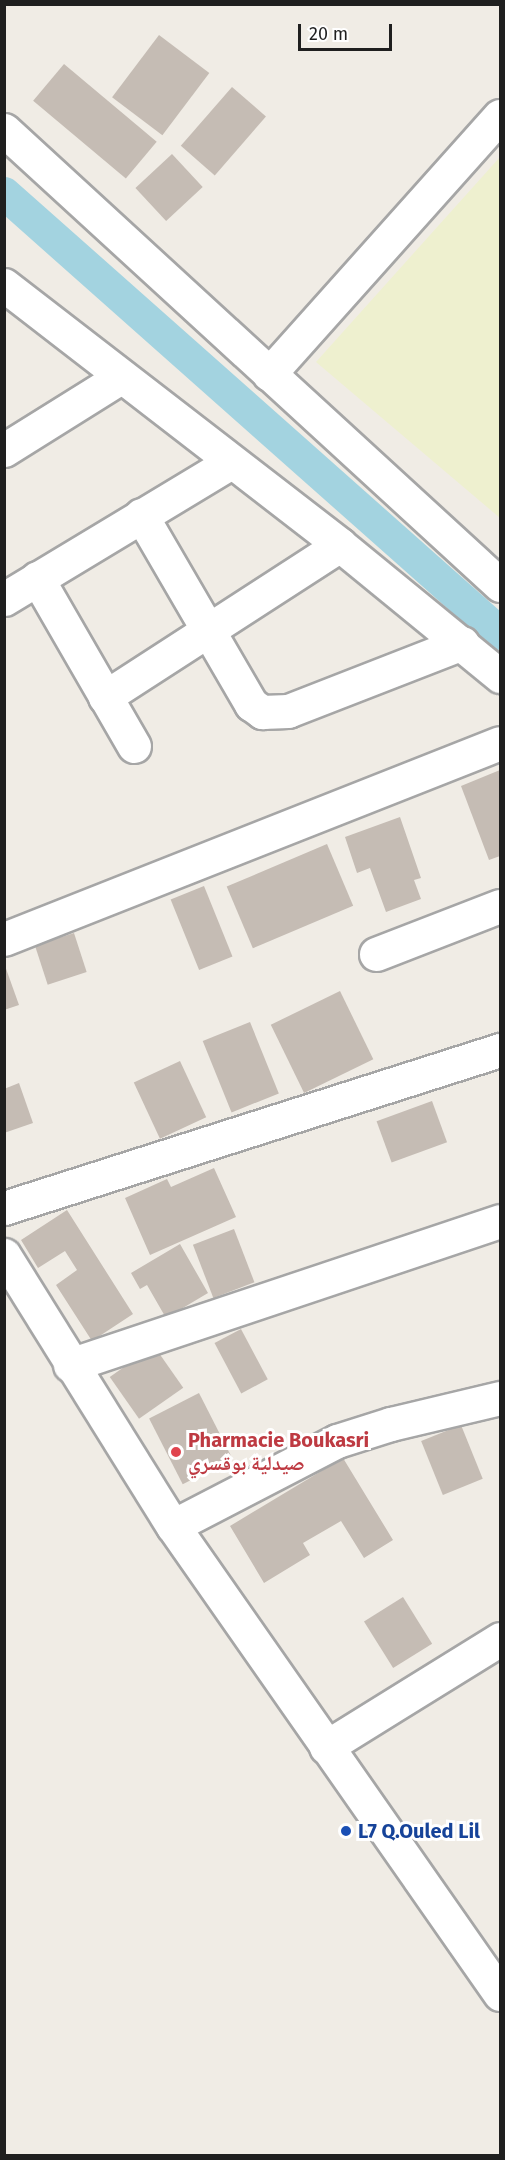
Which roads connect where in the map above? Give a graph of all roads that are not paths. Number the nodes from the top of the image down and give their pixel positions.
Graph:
1 (501, 116) edge
2 (4, 130) edge
3 (6, 289) edge
4 (269, 374) junction
5 (121, 377) junction
6 (4, 450) edge
7 (231, 462) junction
8 (141, 515) junction
9 (340, 545) junction
10 (38, 578) junction
11 (501, 585) edge
12 (4, 598) edge
13 (209, 632) junction
14 (462, 643) junction
15 (501, 676) edge
16 (105, 697) junction
17 (501, 743) edge
18 (134, 746) dead end
19 (501, 906) edge
20 (4, 939) edge
21 (376, 954) dead end
22 (501, 1050) edge
23 (4, 1208) edge
24 (501, 1221) edge
25 (4, 1255) edge
26 (70, 1365) junction
27 (501, 1398) edge
28 (173, 1526) junction
29 (501, 1639) edge
30 (326, 1747) junction
31 (501, 1994) edge

1 - 4 street
2 - 4 street
3 - 5 street
4 - 11 street
5 - 6 street
5 - 7 street
7 - 8 street
7 - 9 street
8 - 10 street
8 - 13 street
9 - 13 street
9 - 14 street
10 - 12 street
10 - 16 street
13 - 14 street
13 - 16 street
14 - 15 street
16 - 18 street
17 - 20 street
19 - 21 street
22 - 23 street
24 - 26 street
25 - 26 street
26 - 28 street
27 - 28 street
28 - 30 street
29 - 30 street
30 - 31 street

